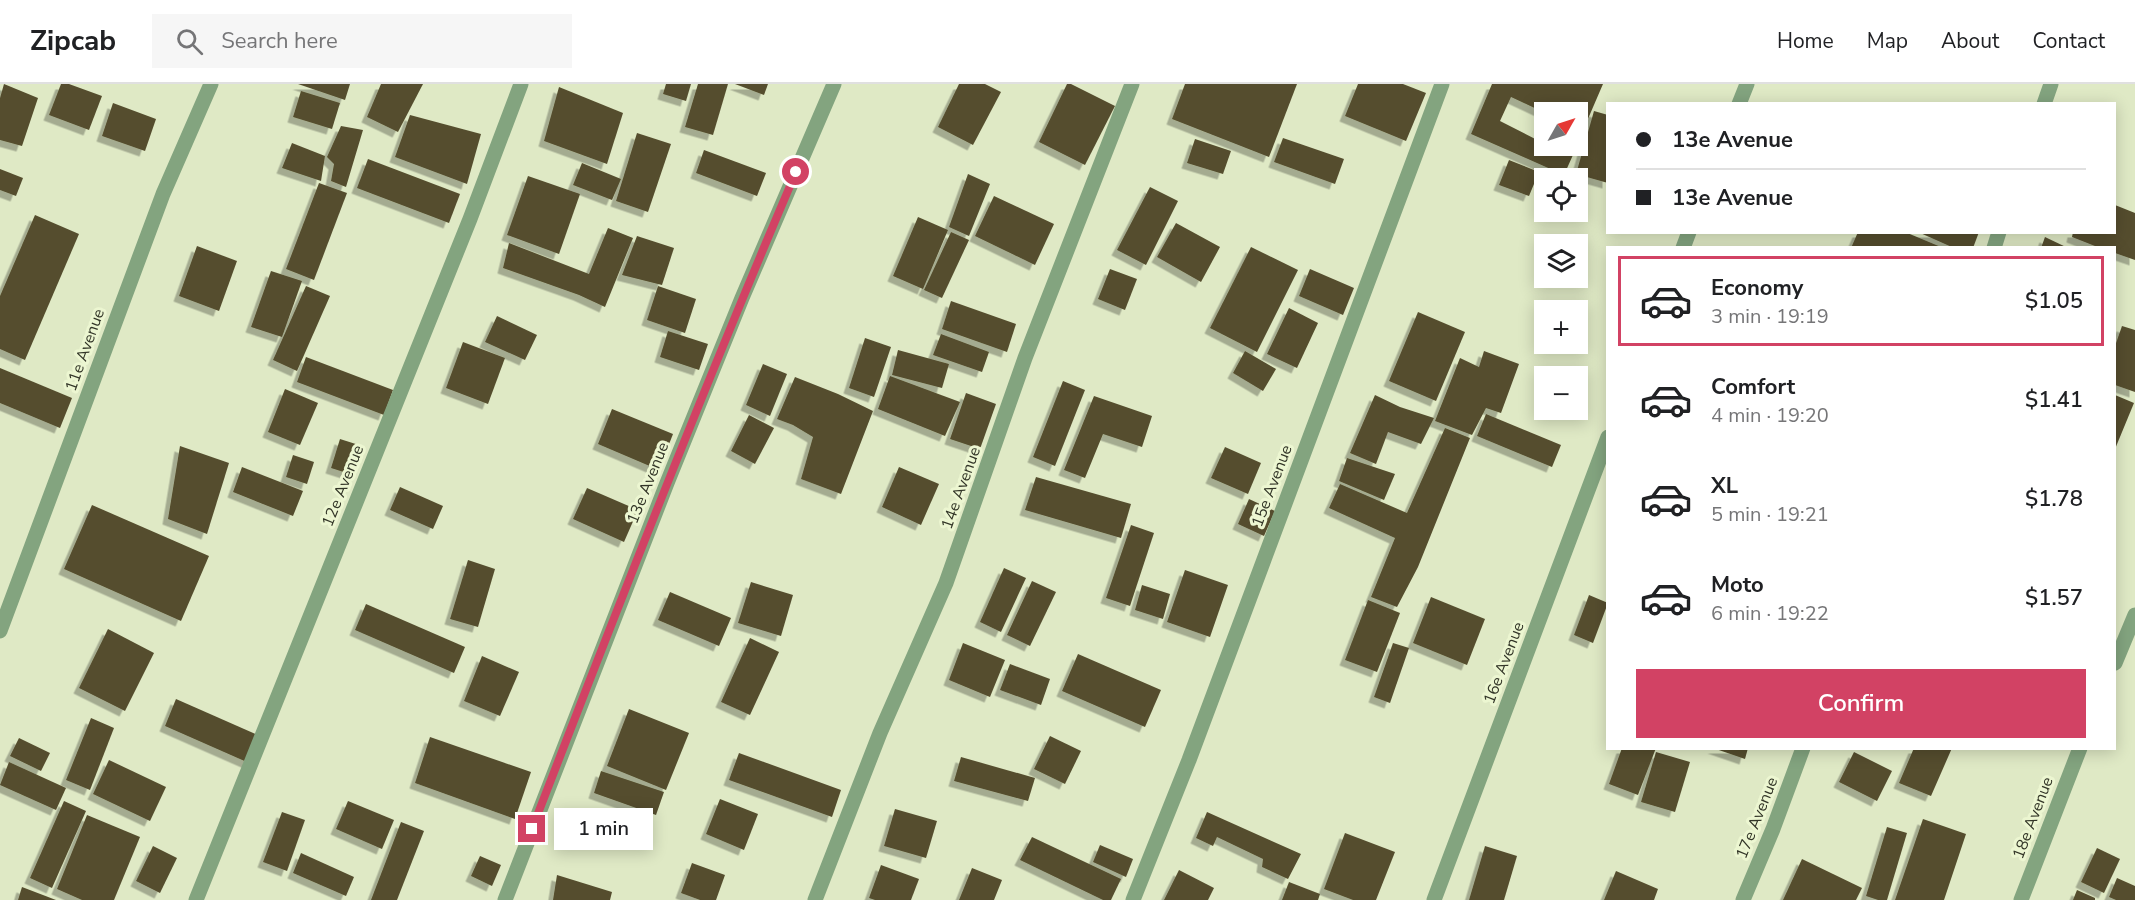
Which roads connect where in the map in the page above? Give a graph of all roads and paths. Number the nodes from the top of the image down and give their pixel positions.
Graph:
1 (211, 84) edge
2 (521, 84) edge
3 (834, 84) edge
4 (1132, 84) edge
5 (1442, 84) edge
6 (1747, 84) edge
7 (2051, 84) edge
8 (1740, 102) edge
9 (2044, 102) edge
10 (1606, 442) edge
11 (2135, 615) edge
12 (0, 631) edge
13 (2116, 661) edge
14 (1802, 750) edge
15 (2079, 750) edge
16 (196, 900) edge
17 (505, 900) edge
18 (815, 900) edge
19 (1133, 900) edge
20 (1434, 900) edge
21 (1743, 900) edge
22 (2021, 900) edge

1 - 12 street, 11e Avenue
2 - 16 street, 12e Avenue
3 - 17 street, 13e Avenue
4 - 18 street, 14e Avenue
5 - 19 street, 15e Avenue
6 - 8 street
7 - 9 street
10 - 20 street, 16e Avenue
11 - 13 street
14 - 21 street, 17e Avenue
15 - 22 street, 18e Avenue

